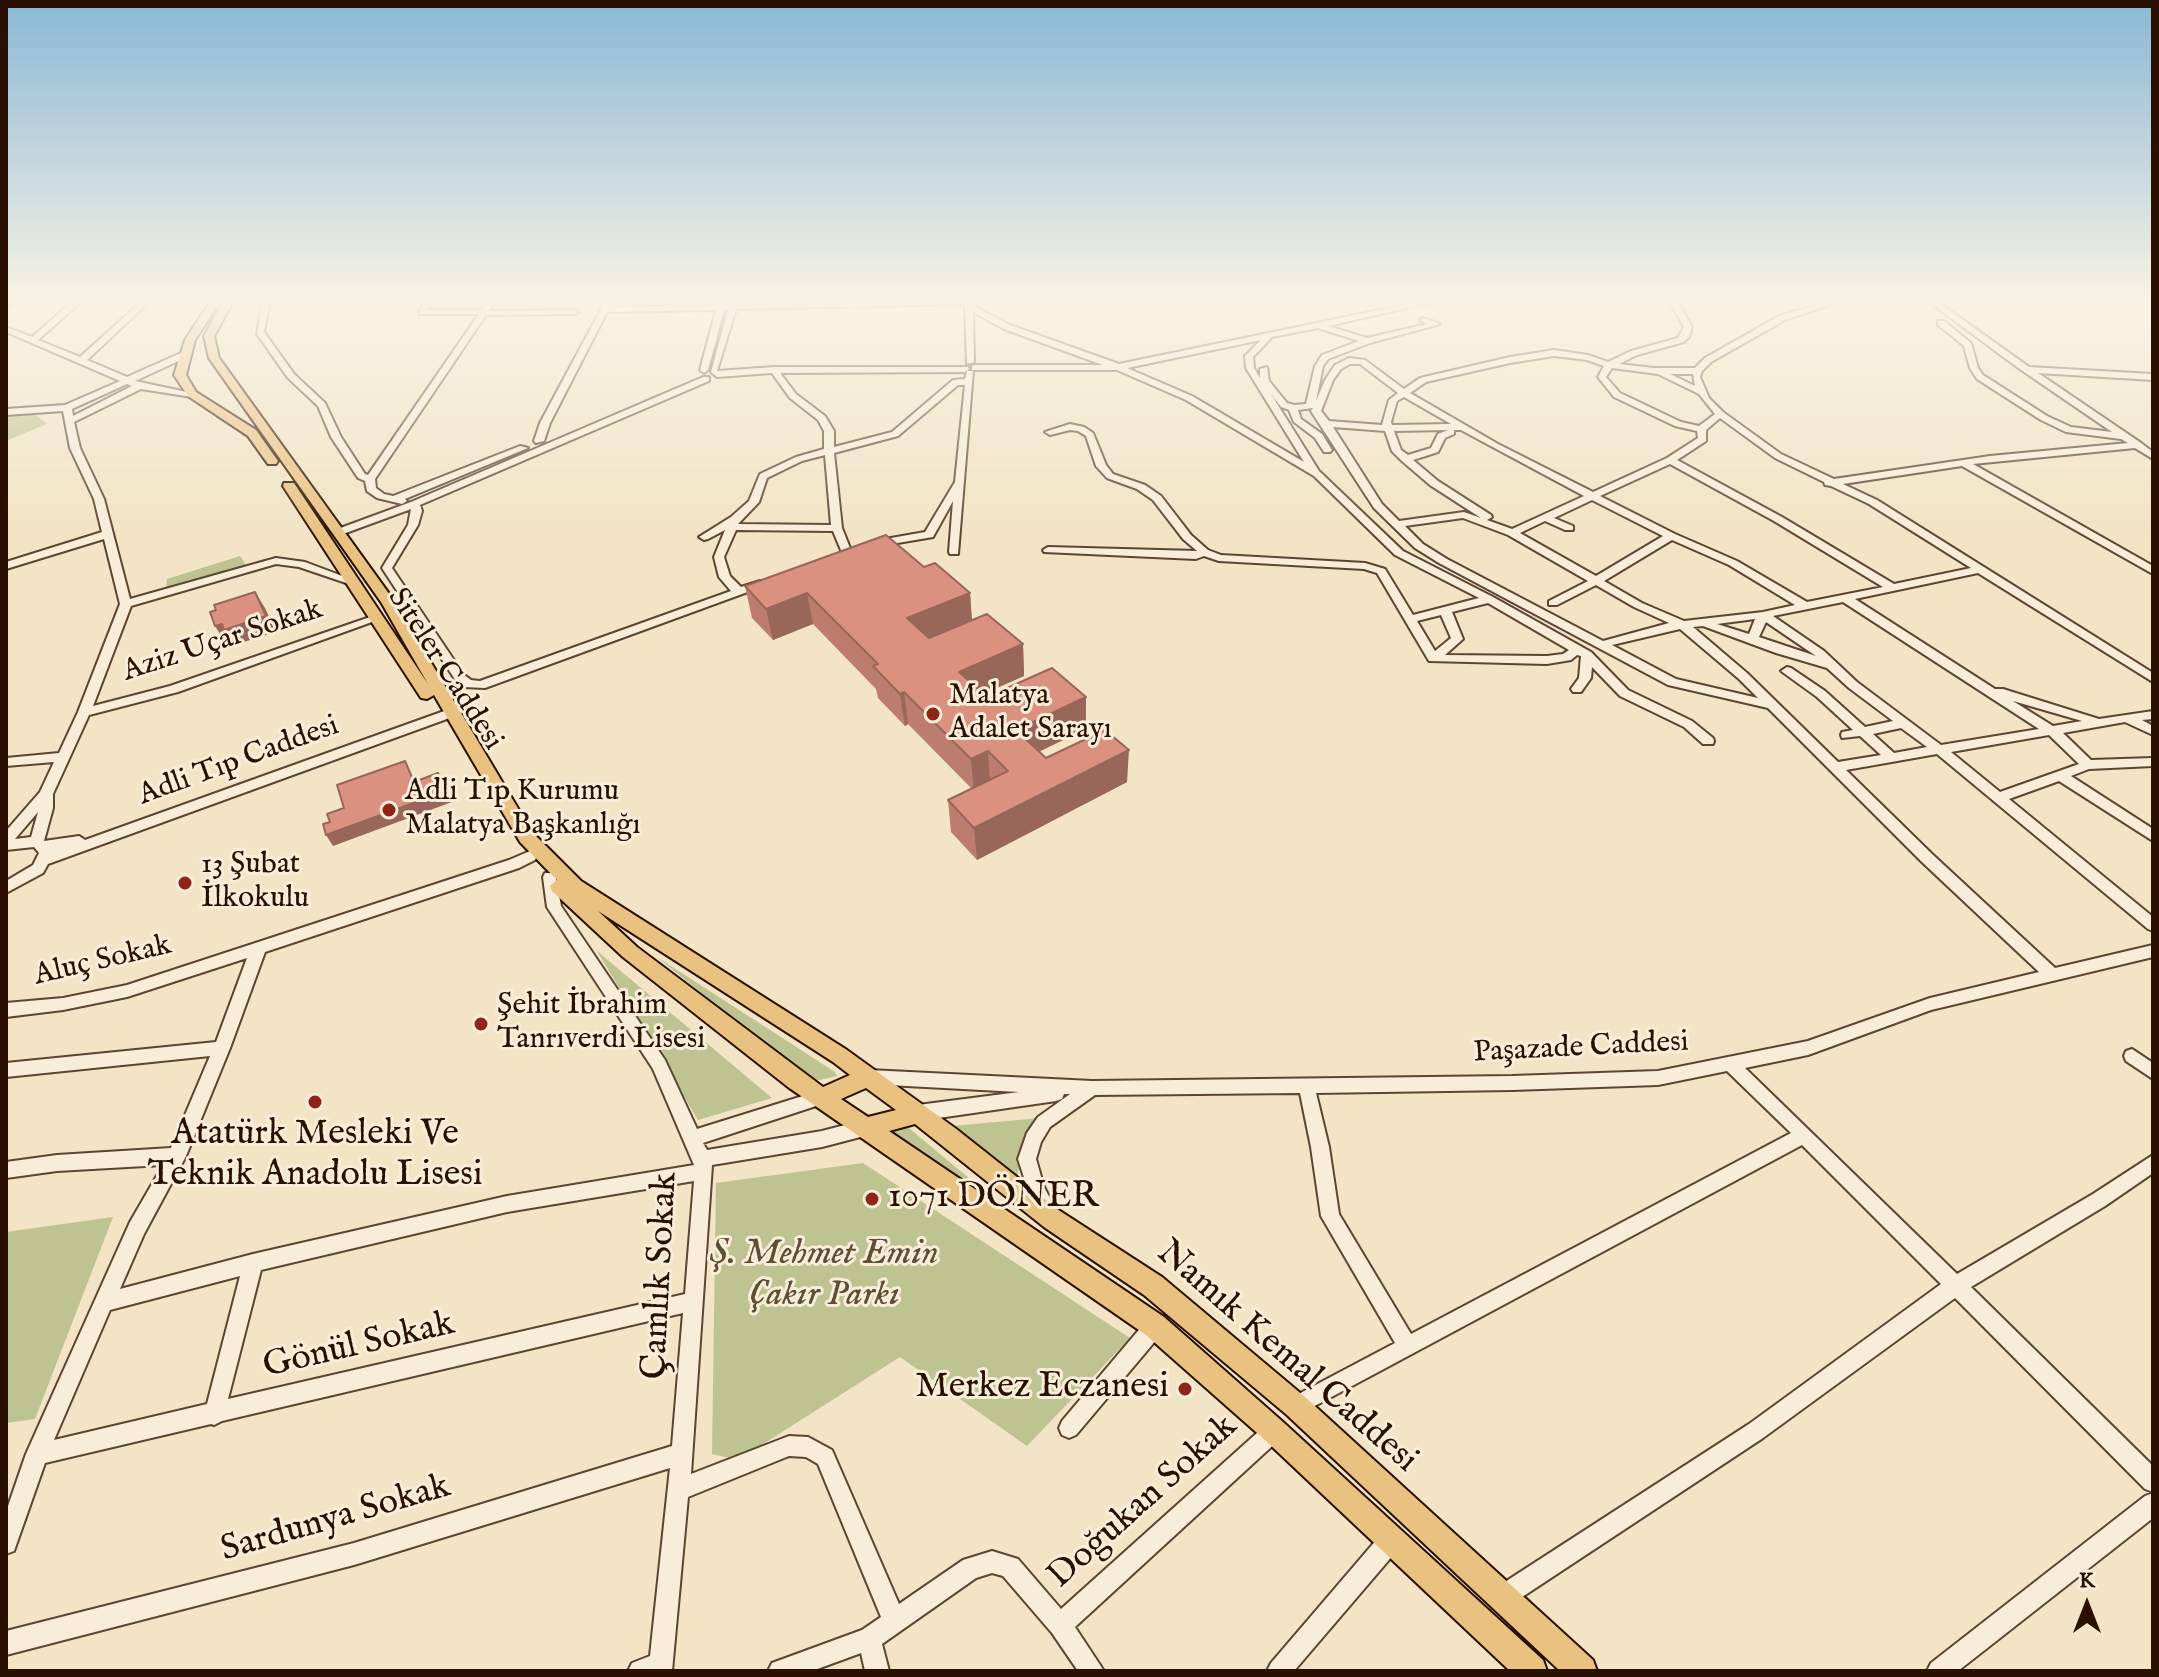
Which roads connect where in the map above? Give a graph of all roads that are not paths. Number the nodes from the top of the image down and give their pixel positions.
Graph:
1 (123, 380) joint
2 (152, 380) edge
3 (183, 380) edge
4 (220, 380) edge
5 (296, 380) edge
6 (438, 380) edge
7 (567, 380) edge
8 (691, 380) edge
9 (693, 380) edge
10 (781, 380) edge
11 (1148, 380) edge
12 (1258, 380) edge
13 (1265, 380) edge
14 (1316, 380) edge
15 (1331, 380) edge
16 (1387, 380) edge
17 (1423, 380) edge
18 (1605, 380) edge
19 (1674, 380) edge
20 (1698, 380) edge
21 (1985, 380) edge
22 (2042, 380) edge
23 (969, 382) joint
24 (140, 386) junction
25 (1700, 392) junction
26 (192, 394) junction
27 (1406, 394) junction
28 (1293, 408) junction
29 (6, 412) edge
30 (68, 414) junction
31 (1720, 414) junction
32 (1326, 424) junction
33 (1387, 428) junction
34 (1701, 429) junction
35 (1050, 432) dead end
36 (1455, 433) junction
37 (2123, 436) junction
38 (539, 441) junction
39 (2138, 445) junction
40 (1327, 450) dead end
41 (829, 451) junction
42 (2153, 456) edge
43 (1405, 459) junction
44 (1670, 460) junction
45 (1964, 463) junction
46 (1317, 474) junction
47 (370, 479) junction
48 (1829, 483) junction
49 (958, 484) junction
50 (1589, 495) junction
51 (1857, 496) junction
52 (397, 498) junction
53 (415, 504) junction
54 (1544, 517) junction
55 (733, 523) junction
56 (1397, 524) junction
57 (837, 528) junction
58 (1569, 528) dead end
59 (339, 532) junction
60 (1512, 533) junction
61 (108, 534) junction
62 (1671, 536) junction
63 (704, 537) dead end
64 (1048, 550) dead end
65 (954, 552) dead end
66 (1204, 552) junction
67 (847, 553) junction
68 (834, 558) edge
69 (6, 566) edge
70 (1974, 571) junction
71 (2153, 571) edge
72 (1596, 581) junction
73 (766, 582) edge
74 (355, 583) junction
75 (1891, 587) junction
76 (739, 592) junction
77 (1844, 597) junction
78 (1489, 599) junction
79 (1553, 603) dead end
80 (126, 604) junction
81 (1805, 606) junction
82 (1446, 612) junction
83 (1763, 615) junction
84 (377, 618) junction
85 (1409, 620) junction
86 (1705, 624) junction
87 (1684, 626) junction
88 (1753, 639) junction
89 (1603, 644) junction
90 (1582, 652) junction
91 (1433, 658) junction
92 (1832, 665) junction
93 (1787, 671) dead end
94 (2153, 678) edge
95 (2153, 685) edge
96 (1984, 687) junction
97 (1577, 689) dead end
98 (1773, 705) junction
99 (84, 712) junction
100 (445, 713) junction
101 (2153, 715) edge
102 (2127, 718) junction
103 (2100, 722) junction
104 (1904, 723) junction
105 (2047, 730) junction
106 (2153, 731) edge
107 (1863, 732) junction
108 (1847, 735) dead end
109 (1708, 741) dead end
110 (1941, 751) junction
111 (62, 757) junction
112 (1892, 758) junction
113 (6, 762) edge
114 (2153, 762) edge
115 (2088, 765) junction
116 (1835, 767) junction
117 (2061, 776) junction
118 (1999, 798) junction
119 (46, 801) junction
120 (2153, 836) edge
121 (6, 843) edge
122 (42, 850) junction
123 (530, 856) junction
124 (550, 877) junction
125 (9, 889) edge
126 (2153, 925) edge
127 (258, 949) junction
128 (2153, 951) edge
129 (2051, 974) junction
130 (6, 1010) edge
131 (222, 1048) junction
132 (2132, 1056) dead end
133 (1731, 1065) junction
134 (6, 1070) edge
135 (2153, 1072) edge
136 (878, 1084) junction
137 (1306, 1084) junction
138 (1092, 1088) junction
139 (822, 1097) junction
140 (846, 1112) joint
141 (918, 1113) junction
142 (868, 1127) junction
143 (1804, 1135) junction
144 (693, 1138) junction
145 (177, 1156) junction
146 (2153, 1163) edge
147 (703, 1165) junction
148 (6, 1170) edge
149 (1052, 1219) junction
150 (253, 1263) junction
151 (1956, 1285) junction
152 (694, 1301) junction
153 (106, 1302) junction
154 (1155, 1326) junction
155 (1407, 1345) junction
156 (1296, 1406) junction
157 (214, 1415) junction
158 (1069, 1428) dead end
159 (1274, 1431) junction
160 (37, 1454) junction
161 (682, 1454) junction
162 (2153, 1481) edge
163 (678, 1490) junction
164 (2153, 1504) edge
165 (1392, 1539) junction
166 (6, 1543) edge
167 (1502, 1597) junction
168 (894, 1619) junction
169 (1060, 1625) junction
170 (869, 1639) junction
171 (6, 1643) edge
172 (653, 1669) edge
173 (780, 1671) edge
174 (877, 1671) edge
175 (1092, 1671) edge
176 (1279, 1671) edge
177 (1532, 1671) edge
178 (1582, 1671) edge
179 (1939, 1671) edge

1 - 24 street
1 - 30 street
2 - 24 street
3 - 26 main road
4 - 59 main road, Siteler Caddesi
5 - 47 street
6 - 47 street
7 - 38 street
8 - 38 street
9 - 53 street
10 - 41 street
11 - 46 street
12 - 46 street
13 - 28 street
14 - 28 street
15 - 32 street
16 - 27 street
17 - 27 street
18 - 34 street
19 - 25 street
20 - 25 street
21 - 37 street
22 - 37 street
23 - 41 street
23 - 49 street
24 - 26 street
24 - 30 street
25 - 31 street
26 - 74 main road, Siteler Caddesi
27 - 33 street
27 - 36 street
28 - 40 street
29 - 30 street
30 - 61 street
31 - 34 street
31 - 48 street
32 - 33 street
32 - 56 street
33 - 36 street
33 - 43 street
34 - 44 street
35 - 66 street
36 - 43 street
36 - 50 street
37 - 39 street
38 - 52 street
39 - 42 street
39 - 45 street
41 - 55 street
41 - 57 street
43 - 60 street
44 - 50 street
44 - 75 street
45 - 48 street
45 - 71 street
46 - 78 street
47 - 52 street
48 - 51 street
49 - 65 street
49 - 67 street
50 - 54 street
50 - 62 street
51 - 70 street
51 - 94 street
52 - 53 street
53 - 59 street
53 - 76 street
54 - 58 street
54 - 60 street
55 - 57 street
55 - 63 street
55 - 76 street
56 - 60 street
56 - 89 street
57 - 67 street
59 - 100 main road, Siteler Caddesi
60 - 72 street
61 - 69 street
61 - 80 street
62 - 72 street
62 - 81 street
64 - 66 street
66 - 85 street
67 - 68 street
70 - 75 street
70 - 95 street
72 - 79 street
72 - 87 street
73 - 76 street
74 - 80 street
74 - 84 main road, Siteler Caddesi
75 - 77 street
77 - 81 street
77 - 96 street
78 - 82 street
78 - 90 street
80 - 99 street
81 - 83 street
82 - 85 street
82 - 91 street
83 - 86 street
83 - 88 street
83 - 92 street
84 - 99 street, Aziz Uçar Sokak
84 - 100 main road, Siteler Caddesi
85 - 91 street
86 - 87 street
86 - 88 street
87 - 89 street
87 - 98 street
88 - 92 street
89 - 98 street
90 - 91 street
90 - 97 street
90 - 109 street
92 - 104 street
93 - 107 street
96 - 103 street
96 - 105 street
98 - 116 street
99 - 111 street
100 - 122 street, Adli Tıp Caddesi
100 - 123 main road, Siteler Caddesi
100 - 136 main road, Siteler Caddesi
101 - 102 street
102 - 103 street
102 - 106 street
103 - 105 street
104 - 107 street
104 - 110 street
105 - 110 street
105 - 115 street
107 - 108 street
107 - 112 street
110 - 112 street
110 - 118 street
111 - 113 street
111 - 119 street
112 - 116 street
114 - 115 street
115 - 117 street
116 - 129 street
117 - 118 street
117 - 120 street
118 - 126 street
119 - 121 street
119 - 122 street
121 - 122 street, Adli Tıp Caddesi
122 - 125 street, Adli Tıp Caddesi
123 - 124 main road, Siteler Caddesi
123 - 127 street, Aluç Sokak
124 - 139 main road, Siteler Caddesi
124 - 144 street, Çamlık Sokak
127 - 130 street, Aluç Sokak
127 - 131 street
128 - 129 street, Paşazade Caddesi
129 - 133 street, Paşazade Caddesi
131 - 134 street
131 - 145 street
132 - 135 street
133 - 137 street, Paşazade Caddesi
133 - 143 street
136 - 138 street, Paşazade Caddesi
136 - 139 main road
136 - 141 main road, Namık Kemal Caddesi
137 - 138 street, Paşazade Caddesi
137 - 155 street
138 - 141 street, Paşazade Caddesi
138 - 149 street
139 - 140 main road, Siteler Caddesi
139 - 144 street
140 - 142 main road, Namık Kemal Caddesi
141 - 142 main road
141 - 149 main road, Namık Kemal Caddesi
142 - 147 street
142 - 154 main road, Namık Kemal Caddesi
143 - 151 street
143 - 155 street
144 - 147 street, Çamlık Sokak
145 - 148 street
145 - 153 street
146 - 151 street
147 - 150 street
147 - 152 street, Çamlık Sokak
149 - 156 main road, Namık Kemal Caddesi
150 - 153 street
150 - 157 street
151 - 162 street
151 - 167 street
152 - 157 street, Gönül Sokak
152 - 161 street, Çamlık Sokak
153 - 160 street
154 - 158 street
154 - 159 main road, Namık Kemal Caddesi
155 - 156 street
156 - 167 main road, Namık Kemal Caddesi
157 - 160 street, Gönül Sokak
159 - 165 main road, Namık Kemal Caddesi
159 - 169 street, Doğukan Sokak
160 - 166 street
161 - 163 street, Çamlık Sokak
161 - 171 street, Sardunya Sokak
163 - 168 street
163 - 172 street, Çamlık Sokak
164 - 179 street
165 - 176 street
165 - 177 main road, Namık Kemal Caddesi
167 - 178 main road, Namık Kemal Caddesi
168 - 169 street
168 - 170 street
169 - 175 street
170 - 173 street
170 - 174 street

